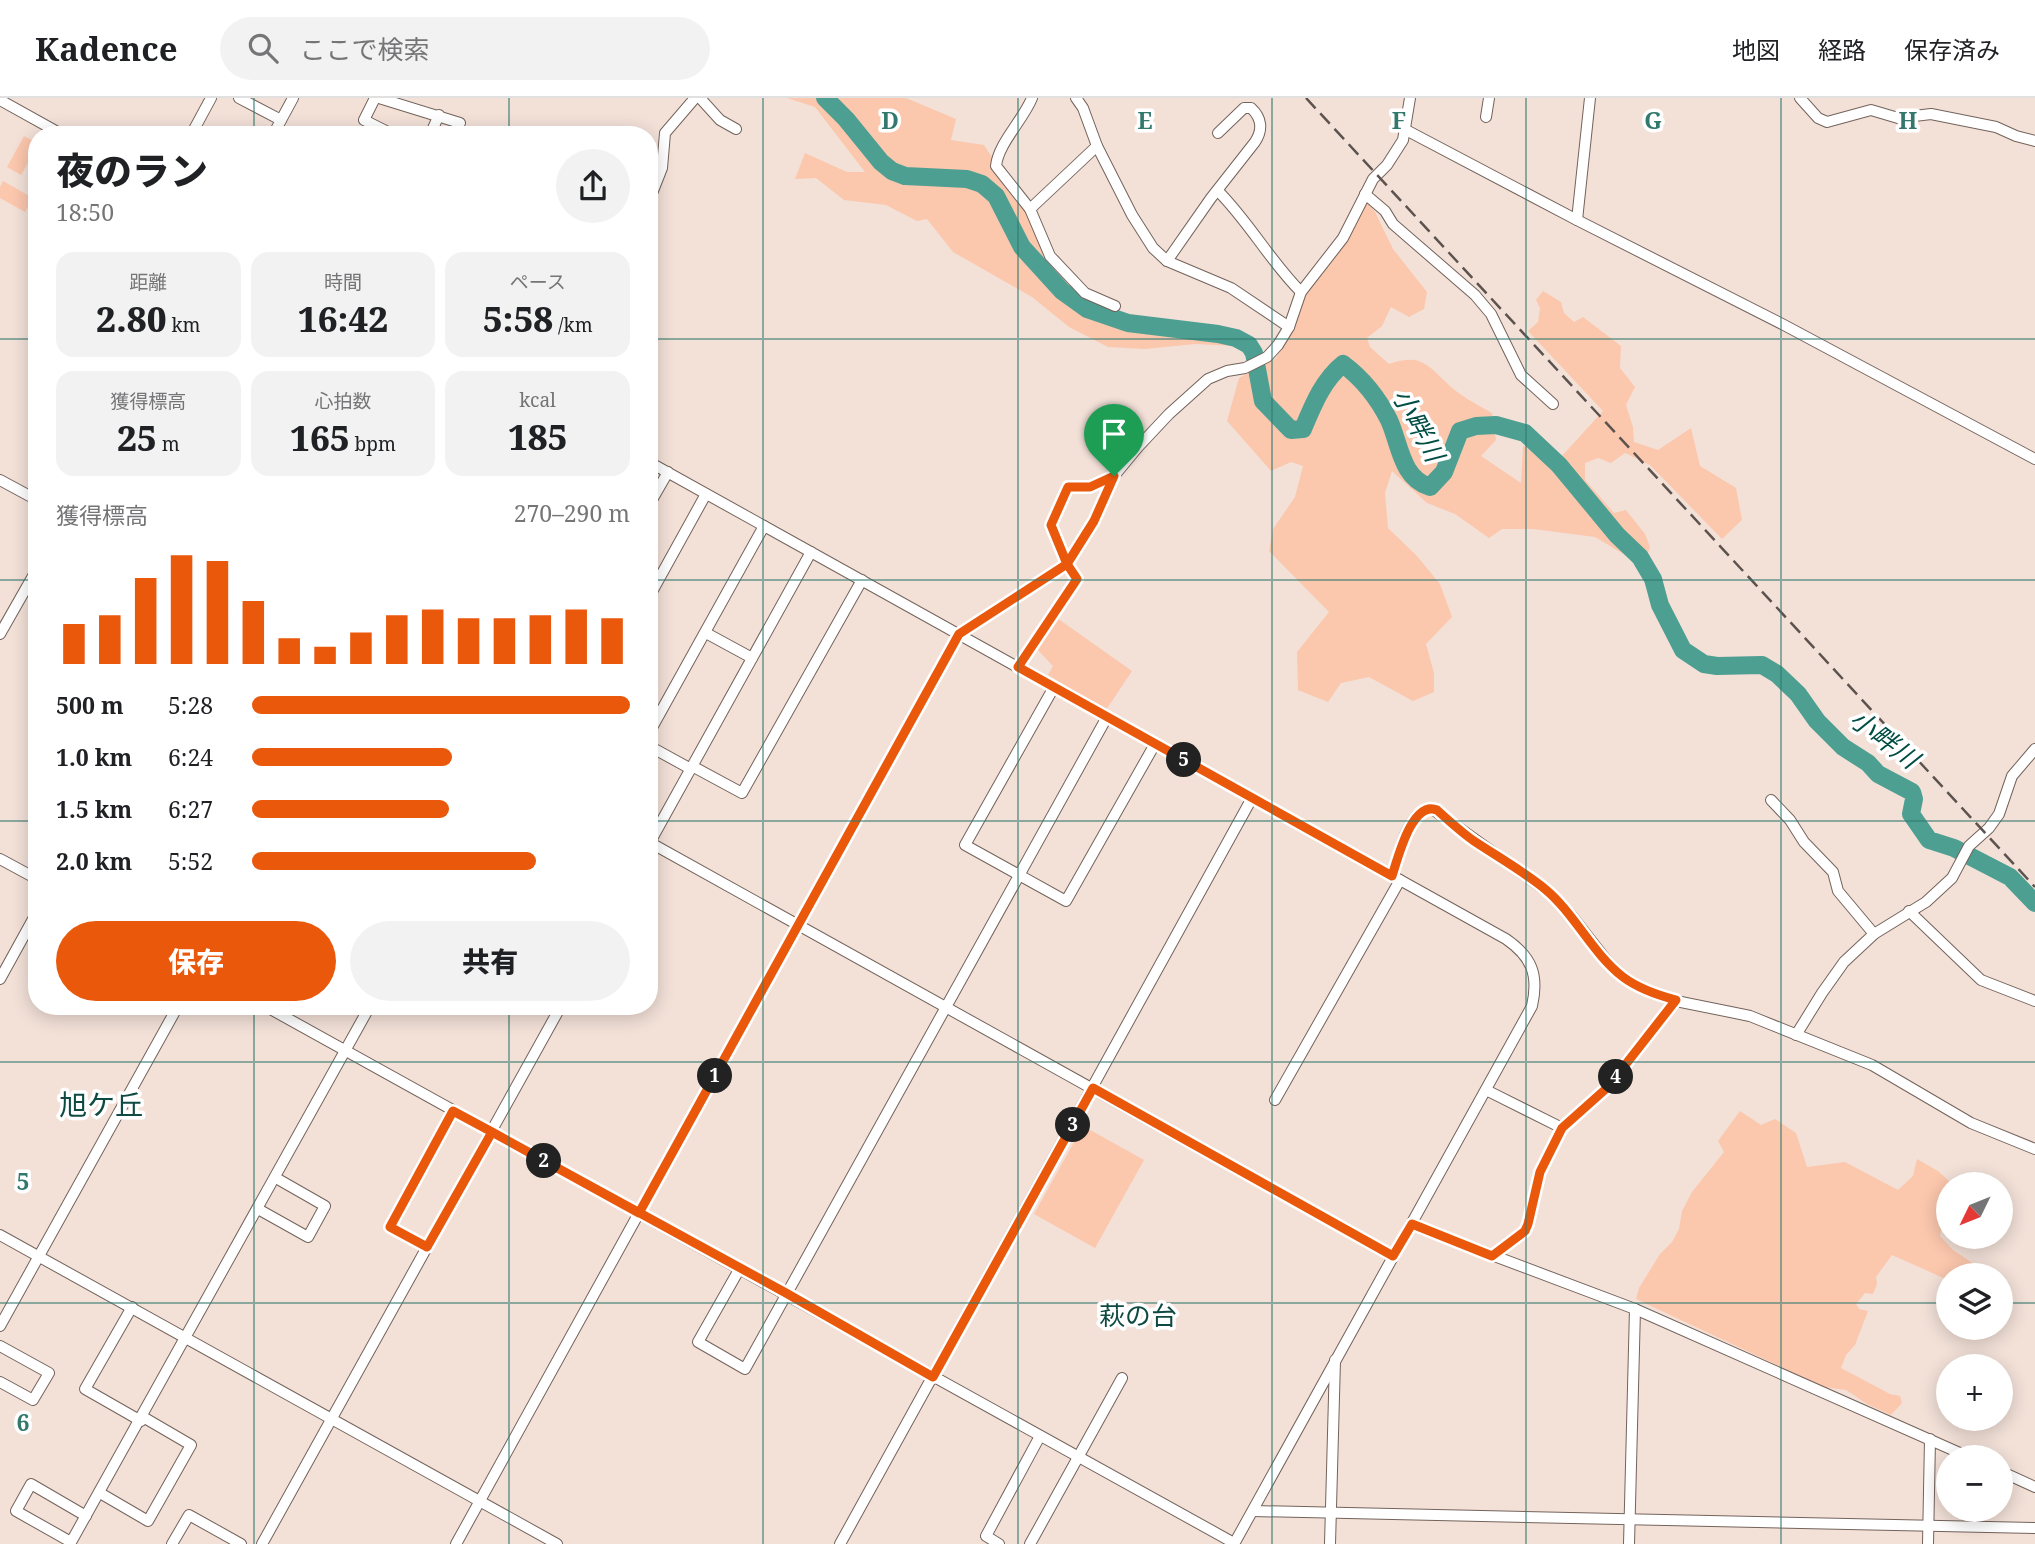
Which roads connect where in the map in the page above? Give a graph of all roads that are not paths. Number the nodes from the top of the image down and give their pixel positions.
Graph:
1 (211, 98) edge
2 (239, 98) edge
3 (293, 98) edge
4 (377, 98) edge
5 (698, 98) edge
6 (1032, 98) edge
7 (1076, 98) edge
8 (1410, 98) edge
9 (1489, 98) edge
10 (1590, 98) edge
11 (1800, 98) edge
12 (0, 100) edge
13 (439, 115) junction
14 (1486, 117) dead end
15 (281, 120) junction
16 (460, 123) dead end
17 (47, 126) edge
18 (198, 126) edge
19 (278, 126) edge
20 (376, 126) edge
21 (434, 126) edge
22 (736, 129) dead end
23 (1406, 130) junction
24 (1218, 133) dead end
25 (2035, 141) edge
26 (1097, 146) junction
27 (658, 178) edge
28 (1218, 191) junction
29 (1365, 194) junction
30 (1030, 209) junction
31 (1577, 220) junction
32 (1167, 261) junction
33 (1301, 292) junction
34 (1115, 306) dead end
35 (1289, 327) junction
36 (1553, 404) dead end
37 (2035, 459) edge
38 (658, 467) edge
39 (668, 472) junction
40 (1114, 476) junction
41 (0, 480) edge
42 (658, 489) edge
43 (706, 494) junction
44 (28, 495) edge
45 (764, 526) junction
46 (811, 552) junction
47 (1067, 564) junction
48 (862, 580) junction
49 (658, 581) edge
50 (28, 585) edge
51 (706, 633) junction
52 (0, 634) edge
53 (959, 634) junction
54 (752, 658) junction
55 (1018, 667) junction
56 (1054, 687) junction
57 (658, 717) edge
58 (1107, 717) junction
59 (1156, 744) junction
60 (2035, 749) edge
61 (658, 750) edge
62 (692, 767) junction
63 (1252, 798) junction
64 (1771, 800) dead end
65 (658, 828) edge
66 (658, 846) edge
67 (0, 859) edge
68 (28, 874) edge
69 (1019, 875) junction
70 (1396, 878) junction
71 (1909, 911) junction
72 (799, 925) junction
73 (28, 928) edge
74 (1874, 934) junction
75 (0, 979) edge
76 (1676, 1000) junction
77 (2035, 1001) edge
78 (946, 1007) junction
79 (173, 1015) edge
80 (281, 1015) edge
81 (365, 1015) edge
82 (556, 1015) edge
83 (1796, 1035) junction
84 (346, 1051) junction
85 (1093, 1088) junction
86 (1486, 1090) junction
87 (1275, 1100) dead end
88 (453, 1111) junction
89 (1562, 1128) junction
90 (492, 1132) junction
91 (2035, 1149) edge
92 (276, 1178) junction
93 (258, 1209) junction
94 (639, 1213) junction
95 (1412, 1224) junction
96 (0, 1235) edge
97 (427, 1247) junction
98 (38, 1256) junction
99 (1393, 1256) junction
100 (1492, 1256) junction
101 (740, 1268) junction
102 (786, 1293) junction
103 (132, 1307) junction
104 (1635, 1309) junction
105 (0, 1326) edge
106 (186, 1338) junction
107 (0, 1346) edge
108 (1335, 1358) junction
109 (933, 1377) junction
110 (1122, 1378) dead end
111 (0, 1381) edge
112 (141, 1419) junction
113 (332, 1419) junction
114 (1040, 1436) junction
115 (1930, 1439) junction
116 (1943, 1445) edge
117 (1079, 1458) junction
118 (2013, 1477) edge
119 (2035, 1488) edge
120 (100, 1493) junction
121 (479, 1502) junction
122 (1253, 1511) junction
123 (1330, 1513) junction
124 (86, 1516) junction
125 (1629, 1519) junction
126 (1929, 1524) junction
127 (2035, 1528) edge
128 (71, 1543) edge
129 (172, 1544) edge
130 (241, 1544) edge
131 (262, 1544) edge
132 (456, 1544) edge
133 (557, 1544) edge
134 (840, 1544) edge
135 (999, 1544) edge
136 (1030, 1544) edge
137 (1234, 1544) edge
138 (1330, 1544) edge
139 (1629, 1544) edge
140 (1928, 1544) edge

1 - 18 street
2 - 15 street
3 - 15 street
4 - 13 street
4 - 20 street
5 - 22 street
5 - 27 street
6 - 30 street
7 - 26 street
8 - 23 street
9 - 14 street
10 - 31 street
11 - 25 street
12 - 17 street
13 - 16 street
13 - 21 street
15 - 19 street
23 - 29 street
23 - 31 street
24 - 28 street
26 - 30 street
26 - 32 street
28 - 32 street
28 - 33 street
29 - 33 street
29 - 36 street
30 - 34 street
31 - 37 street
32 - 35 street
33 - 35 street
35 - 40 street
38 - 39 street
39 - 42 street
39 - 43 street
40 - 47 street
40 - 47 street
41 - 44 street
43 - 45 street
43 - 49 street
45 - 46 street
45 - 51 street
46 - 48 street
46 - 54 street
47 - 53 street
47 - 55 street
48 - 53 street
48 - 62 street
50 - 52 street
51 - 54 street
51 - 57 street
53 - 55 street
53 - 72 street
54 - 62 street
55 - 56 street
56 - 58 street
56 - 69 street
58 - 59 street
58 - 69 street
59 - 63 street
59 - 69 street
60 - 71 street
61 - 62 street
62 - 65 street
63 - 70 street
63 - 85 street
64 - 74 street
66 - 72 street
67 - 68 street
69 - 78 street
70 - 76 street
70 - 86 street
70 - 87 street
71 - 74 street
71 - 77 street
72 - 78 street
72 - 94 street
73 - 75 street
74 - 83 street
76 - 83 street
76 - 89 street
78 - 85 street
78 - 102 street
79 - 98 street
80 - 84 street
81 - 84 street
82 - 90 street
83 - 91 street
84 - 88 street
84 - 92 street
85 - 99 street
85 - 109 street
86 - 89 street
86 - 95 street
88 - 90 street
88 - 97 street
89 - 100 street
90 - 94 street
90 - 97 street
92 - 93 street
92 - 93 street
93 - 106 street
94 - 101 street
94 - 121 street
95 - 99 street
95 - 100 street
96 - 98 street
97 - 113 street
98 - 103 street
98 - 105 street
99 - 108 street
100 - 104 street
101 - 102 street
101 - 102 street
102 - 109 street
103 - 106 street
103 - 112 street
104 - 115 street
104 - 125 street
106 - 112 street
106 - 113 street
107 - 111 street
108 - 122 street
108 - 123 street
109 - 114 street
109 - 134 street
110 - 117 street
112 - 120 street
112 - 120 street
113 - 121 street
113 - 131 street
114 - 117 street
114 - 135 street
115 - 116 street
115 - 126 street
117 - 136 street
117 - 137 street
118 - 119 street
120 - 124 street
121 - 132 street
121 - 133 street
122 - 123 street
122 - 137 street
123 - 125 street
123 - 138 street
124 - 128 street
124 - 128 street
125 - 126 street
125 - 139 street
126 - 127 street
126 - 140 street
129 - 130 street

